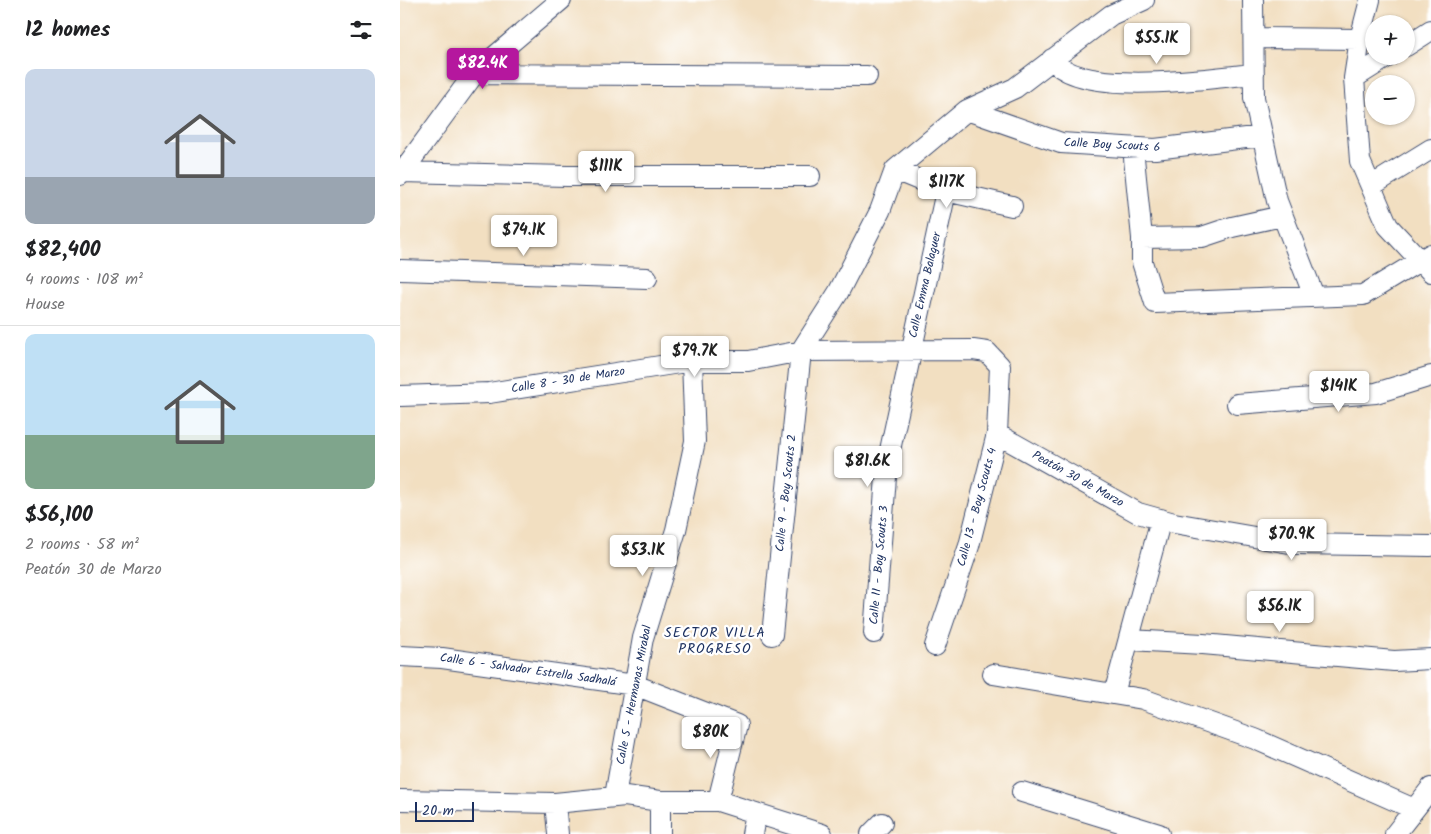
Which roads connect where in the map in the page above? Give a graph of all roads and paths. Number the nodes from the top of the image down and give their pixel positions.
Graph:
1 (562, 0) edge
2 (1144, 0) edge
3 (1250, 0) edge
4 (1253, 0) edge
5 (1370, 0) edge
6 (1431, 30) edge
7 (1254, 38) junction
8 (1360, 39) junction
9 (1415, 40) edge
10 (1052, 59) junction
11 (1375, 65) edge
12 (474, 74) junction
13 (1254, 74) junction
14 (867, 76) dead end
15 (1354, 78) junction
16 (967, 110) junction
17 (1262, 136) junction
18 (1133, 148) junction
19 (1431, 149) edge
20 (895, 170) junction
21 (401, 174) edge
22 (810, 176) dead end
23 (1371, 186) junction
24 (946, 191) junction
25 (1012, 206) dead end
26 (1282, 216) junction
27 (1142, 238) junction
28 (1428, 262) edge
29 (400, 270) edge
30 (647, 278) dead end
31 (1314, 296) junction
32 (910, 350) junction
33 (801, 352) junction
34 (692, 360) junction
35 (1000, 366) joint
36 (1431, 376) edge
37 (400, 396) edge
38 (1237, 404) dead end
39 (997, 434) junction
40 (1161, 520) junction
41 (1431, 546) edge
42 (874, 633) dead end
43 (772, 635) dead end
44 (1128, 640) junction
45 (935, 646) dead end
46 (400, 656) edge
47 (1431, 659) edge
48 (993, 674) dead end
49 (635, 685) junction
50 (1114, 694) junction
51 (1431, 788) edge
52 (1022, 792) dead end
53 (615, 796) junction
54 (400, 800) edge
55 (660, 800) junction
56 (718, 801) junction
57 (555, 803) junction
58 (1414, 809) junction
59 (756, 813) junction
60 (558, 834) edge
61 (660, 834) edge
62 (752, 834) edge
63 (822, 834) edge
64 (1159, 834) edge
65 (1394, 834) edge

1 - 12 street
2 - 10 street
3 - 4 street
4 - 7 street
5 - 8 street
6 - 9 street
7 - 8 street
7 - 13 street
8 - 15 street
10 - 13 street
10 - 16 street
11 - 15 street
12 - 14 street
12 - 21 street
13 - 17 street
15 - 23 street
16 - 18 street, Calle Boy Scouts 6
16 - 20 street
17 - 18 street, Calle Boy Scouts 6
17 - 26 street
18 - 27 street
19 - 23 street
20 - 24 street
20 - 33 street
21 - 22 street
23 - 28 street
24 - 25 street
24 - 32 street, Calle Emma Balaguer
26 - 27 street
26 - 31 street
27 - 31 street
28 - 31 street
29 - 30 street
32 - 33 street, Calle 8 - 30 de Marzo
32 - 35 street, Calle 8 - 30 de Marzo
32 - 42 street, Calle 11 - Boy Scouts 3
33 - 34 street, Calle 8 - 30 de Marzo
33 - 43 street, Calle 9 - Boy Scouts 2
34 - 37 street, Calle 8 - 30 de Marzo
34 - 49 street, Calle 5 - Hermanas Mirabal
35 - 39 street, Calle 13 - Boy Scouts 4
36 - 38 street
39 - 40 street, Peatón 30 de Marzo
39 - 45 street, Calle 13 - Boy Scouts 4
40 - 41 street, Peatón 30 de Marzo
40 - 44 street
44 - 47 street
44 - 50 street
46 - 49 street, Calle 6 - Salvador Estrella Sadhalá
48 - 50 street
49 - 53 street, Calle 5 - Hermanas Mirabal
49 - 56 street, Calle 6 - Salvador Estrella Sadhalá
50 - 58 street
51 - 58 street
52 - 64 street
53 - 55 street
53 - 57 street
54 - 57 street
55 - 56 street
55 - 61 street
56 - 59 street
57 - 60 street
58 - 65 street
59 - 62 street
59 - 63 street

